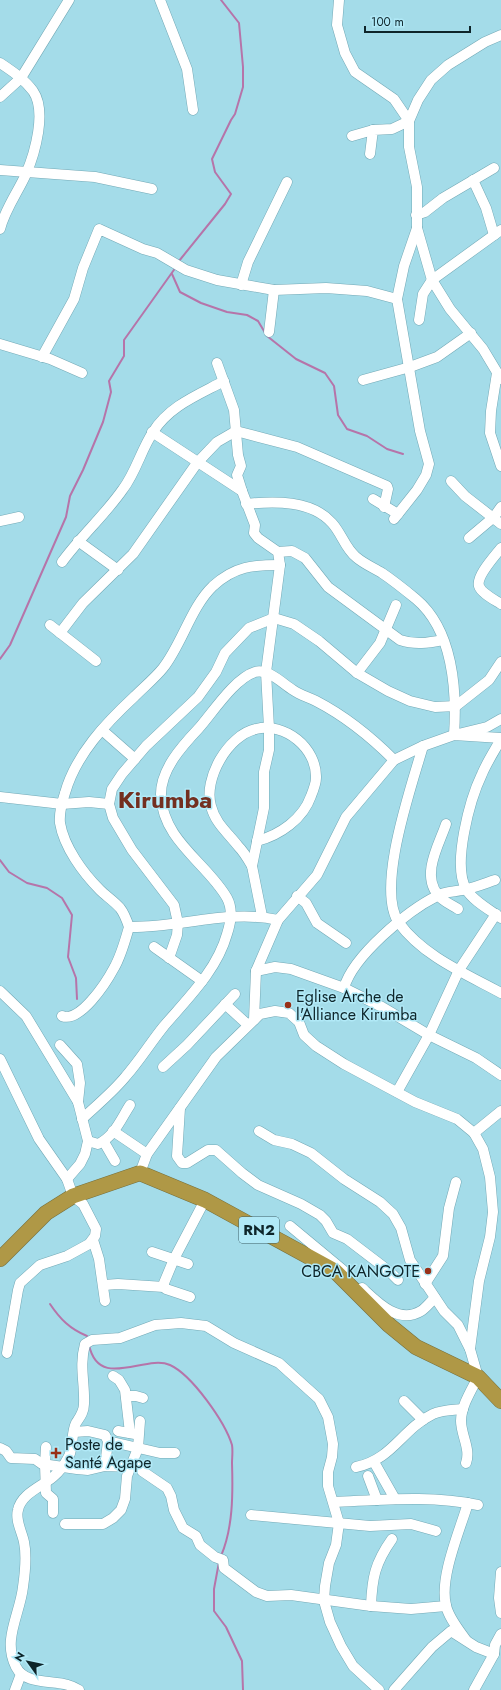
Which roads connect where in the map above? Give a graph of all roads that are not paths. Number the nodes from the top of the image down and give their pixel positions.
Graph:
1 (69, 0) edge
2 (160, 0) edge
3 (338, 0) edge
4 (501, 35) edge
5 (0, 63) edge
6 (21, 78) junction
7 (0, 97) edge
8 (193, 110) dead end
9 (409, 121) junction
10 (373, 130) junction
11 (352, 136) dead end
12 (370, 154) dead end
13 (494, 168) dead end
14 (0, 170) edge
15 (26, 173) junction
16 (473, 180) junction
17 (287, 182) dead end
18 (152, 189) dead end
19 (416, 215) junction
20 (417, 228) junction
21 (0, 229) edge
22 (498, 232) edge
23 (432, 280) junction
24 (241, 286) junction
25 (274, 290) junction
26 (397, 299) junction
27 (419, 320) dead end
28 (269, 332) dead end
29 (471, 333) junction
30 (0, 344) edge
31 (42, 357) junction
32 (217, 363) dead end
33 (410, 367) junction
34 (82, 373) dead end
35 (499, 376) edge
36 (363, 380) dead end
37 (224, 381) junction
38 (236, 431) junction
39 (152, 432) junction
40 (198, 463) junction
41 (501, 466) edge
42 (451, 481) dead end
43 (242, 491) junction
44 (373, 499) dead end
45 (246, 504) junction
46 (384, 507) junction
47 (501, 507) edge
48 (19, 517) dead end
49 (497, 520) edge
50 (0, 521) edge
51 (469, 538) dead end
52 (78, 541) junction
53 (501, 548) edge
54 (278, 552) junction
55 (62, 562) dead end
56 (280, 565) junction
57 (118, 570) junction
58 (501, 604) edge
59 (396, 605) dead end
60 (274, 618) junction
61 (50, 624) dead end
62 (385, 630) junction
63 (60, 633) junction
64 (443, 640) junction
65 (96, 661) dead end
66 (501, 662) edge
67 (266, 672) junction
68 (358, 673) junction
69 (456, 706) junction
70 (501, 719) edge
71 (269, 728) junction
72 (102, 730) junction
73 (454, 734) junction
74 (501, 739) edge
75 (423, 746) junction
76 (135, 759) junction
77 (394, 760) junction
78 (0, 797) edge
79 (62, 804) junction
80 (109, 804) junction
81 (446, 824) dead end
82 (257, 841) junction
83 (252, 866) junction
84 (496, 880) dead end
85 (466, 890) junction
86 (438, 895) junction
87 (297, 896) junction
88 (458, 909) dead end
89 (231, 916) junction
90 (262, 916) junction
91 (498, 916) edge
92 (278, 920) junction
93 (398, 921) junction
94 (178, 922) junction
95 (129, 927) junction
96 (346, 943) dead end
97 (154, 947) dead end
98 (169, 958) junction
99 (459, 970) junction
100 (256, 971) junction
101 (202, 982) junction
102 (344, 988) junction
103 (0, 992) edge
104 (501, 992) edge
105 (235, 994) dead end
106 (224, 1004) junction
107 (62, 1016) dead end
108 (251, 1022) junction
109 (430, 1035) junction
110 (60, 1045) dead end
111 (0, 1059) edge
112 (163, 1067) dead end
113 (501, 1076) edge
114 (397, 1092) junction
115 (78, 1102) junction
116 (130, 1105) dead end
117 (180, 1108) junction
118 (501, 1111) edge
119 (82, 1119) junction
120 (259, 1131) dead end
121 (113, 1132) junction
122 (474, 1133) junction
123 (88, 1141) junction
124 (104, 1142) junction
125 (147, 1154) junction
126 (115, 1162) dead end
127 (140, 1173) junction
128 (67, 1179) junction
129 (456, 1182) dead end
130 (73, 1196) junction
131 (205, 1200) junction
132 (290, 1226) dead end
133 (93, 1240) junction
134 (152, 1252) dead end
135 (0, 1259) edge
136 (174, 1259) junction
137 (188, 1264) dead end
138 (398, 1280) dead end
139 (425, 1284) junction
140 (104, 1286) junction
141 (164, 1287) junction
142 (190, 1297) dead end
143 (435, 1298) junction
144 (105, 1301) dead end
145 (470, 1349) junction
146 (7, 1353) dead end
147 (113, 1376) dead end
148 (478, 1377) junction
149 (499, 1394) edge
150 (126, 1396) junction
151 (143, 1398) dead end
152 (404, 1401) dead end
153 (463, 1409) junction
154 (423, 1420) junction
155 (140, 1421) dead end
156 (118, 1431) dead end
157 (74, 1432) junction
158 (135, 1434) junction
159 (108, 1441) junction
160 (46, 1447) dead end
161 (0, 1448) edge
162 (138, 1448) junction
163 (175, 1453) dead end
164 (374, 1462) junction
165 (45, 1464) junction
166 (466, 1464) dead end
167 (105, 1466) junction
168 (132, 1467) junction
169 (356, 1467) dead end
170 (62, 1468) junction
171 (368, 1476) dead end
172 (45, 1482) junction
173 (395, 1499) junction
174 (377, 1500) junction
175 (334, 1502) junction
176 (468, 1503) junction
177 (478, 1505) dead end
178 (53, 1512) dead end
179 (251, 1515) dead end
180 (338, 1523) junction
181 (65, 1524) dead end
182 (436, 1531) dead end
183 (392, 1539) dead end
184 (501, 1572) edge
185 (324, 1601) junction
186 (371, 1606) junction
187 (446, 1606) junction
188 (501, 1613) edge
189 (501, 1634) edge
190 (466, 1640) junction
191 (494, 1654) junction
192 (21, 1674) junction
193 (15, 1690) edge
194 (79, 1690) edge
195 (379, 1690) edge
196 (394, 1690) edge
197 (474, 1690) edge

1 - 6 street
2 - 8 street
3 - 9 street
4 - 9 street
5 - 6 street
6 - 7 street
6 - 15 street
9 - 10 street
9 - 19 street
10 - 11 street
10 - 12 street
13 - 16 street
14 - 15 street
15 - 18 street
15 - 21 street
16 - 19 street
16 - 22 street
17 - 24 street
19 - 20 street
20 - 23 street
20 - 26 street
22 - 23 street
23 - 27 street
23 - 29 street
24 - 25 street
24 - 31 street
25 - 26 street
25 - 28 street
26 - 33 street
29 - 33 street
29 - 35 street
30 - 31 street
31 - 34 street
32 - 37 street
33 - 36 street
33 - 46 street
35 - 41 street
37 - 38 street
37 - 39 street
38 - 40 street
38 - 43 street
38 - 46 street
39 - 40 street
39 - 52 street
40 - 43 street
40 - 57 street
42 - 49 street
43 - 45 street
44 - 46 street
45 - 54 street
45 - 64 street
47 - 49 street
48 - 50 street
49 - 51 street
52 - 55 street
52 - 57 street
53 - 58 street
54 - 56 street
54 - 62 street
56 - 60 street
56 - 72 street
57 - 63 street
59 - 62 street
60 - 67 street
60 - 68 street
60 - 76 street
61 - 63 street
62 - 64 street
62 - 68 street
63 - 65 street
64 - 69 street
66 - 69 street
67 - 71 street
67 - 77 street
67 - 89 street
68 - 69 street
69 - 73 street
70 - 73 street
71 - 82 street
71 - 82 street
71 - 83 street
72 - 76 street
72 - 79 street
73 - 74 street
73 - 75 street
74 - 85 street
75 - 77 street
75 - 93 street
76 - 80 street
77 - 87 street
78 - 79 street
79 - 80 street
79 - 95 street
80 - 94 street
81 - 86 street
82 - 83 street
83 - 90 street
84 - 85 street
85 - 86 street
85 - 91 street
86 - 88 street
86 - 93 street
87 - 92 street
87 - 96 street
89 - 90 street
89 - 94 street
89 - 101 street
90 - 92 street
91 - 99 street
92 - 100 street
93 - 99 street
93 - 102 street
94 - 95 street
94 - 98 street
95 - 107 street
97 - 98 street
98 - 101 street
99 - 104 street
99 - 109 street
100 - 102 street
100 - 108 street
101 - 119 street
102 - 109 street
103 - 115 street
105 - 106 street
106 - 108 street
106 - 112 street
108 - 114 street
108 - 117 street
109 - 113 street
109 - 114 street
110 - 115 street
111 - 128 street
114 - 122 street
115 - 119 street
116 - 121 street
117 - 125 street
117 - 138 street
118 - 122 street
119 - 123 street
120 - 139 street
121 - 124 street
121 - 125 street
122 - 145 street
123 - 124 street
123 - 128 street
124 - 126 street
125 - 127 street
127 - 130 highway
127 - 131 highway, RN2
128 - 130 street
129 - 139 street
130 - 133 street
130 - 135 highway
131 - 136 street
131 - 148 highway, RN2
132 - 143 street
133 - 140 street
133 - 146 street
134 - 136 street
136 - 137 street
136 - 141 street
139 - 143 street
140 - 141 street
140 - 144 street
141 - 142 street
143 - 145 street
145 - 148 street
147 - 150 street
148 - 149 highway, RN2
148 - 153 street
150 - 151 street
150 - 158 street
152 - 154 street
153 - 154 street
153 - 166 street
154 - 164 street
155 - 158 street
156 - 158 street
157 - 159 street
157 - 170 street
157 - 175 street
158 - 162 street
159 - 162 street
159 - 167 street
160 - 165 street
161 - 165 street
162 - 163 street
162 - 168 street
164 - 169 street
164 - 173 street
165 - 170 street
165 - 172 street
167 - 168 street
167 - 170 street
168 - 181 street
168 - 185 street
170 - 172 street
171 - 174 street
172 - 178 street
172 - 192 street
173 - 174 street
173 - 176 street
174 - 175 street
175 - 180 street
176 - 177 street
176 - 187 street
179 - 180 street
180 - 182 street
180 - 185 street
183 - 186 street
184 - 188 street
185 - 186 street
185 - 195 street
186 - 187 street
187 - 190 street
189 - 191 street
190 - 191 street
190 - 196 street
191 - 197 street
192 - 193 street
192 - 194 street

